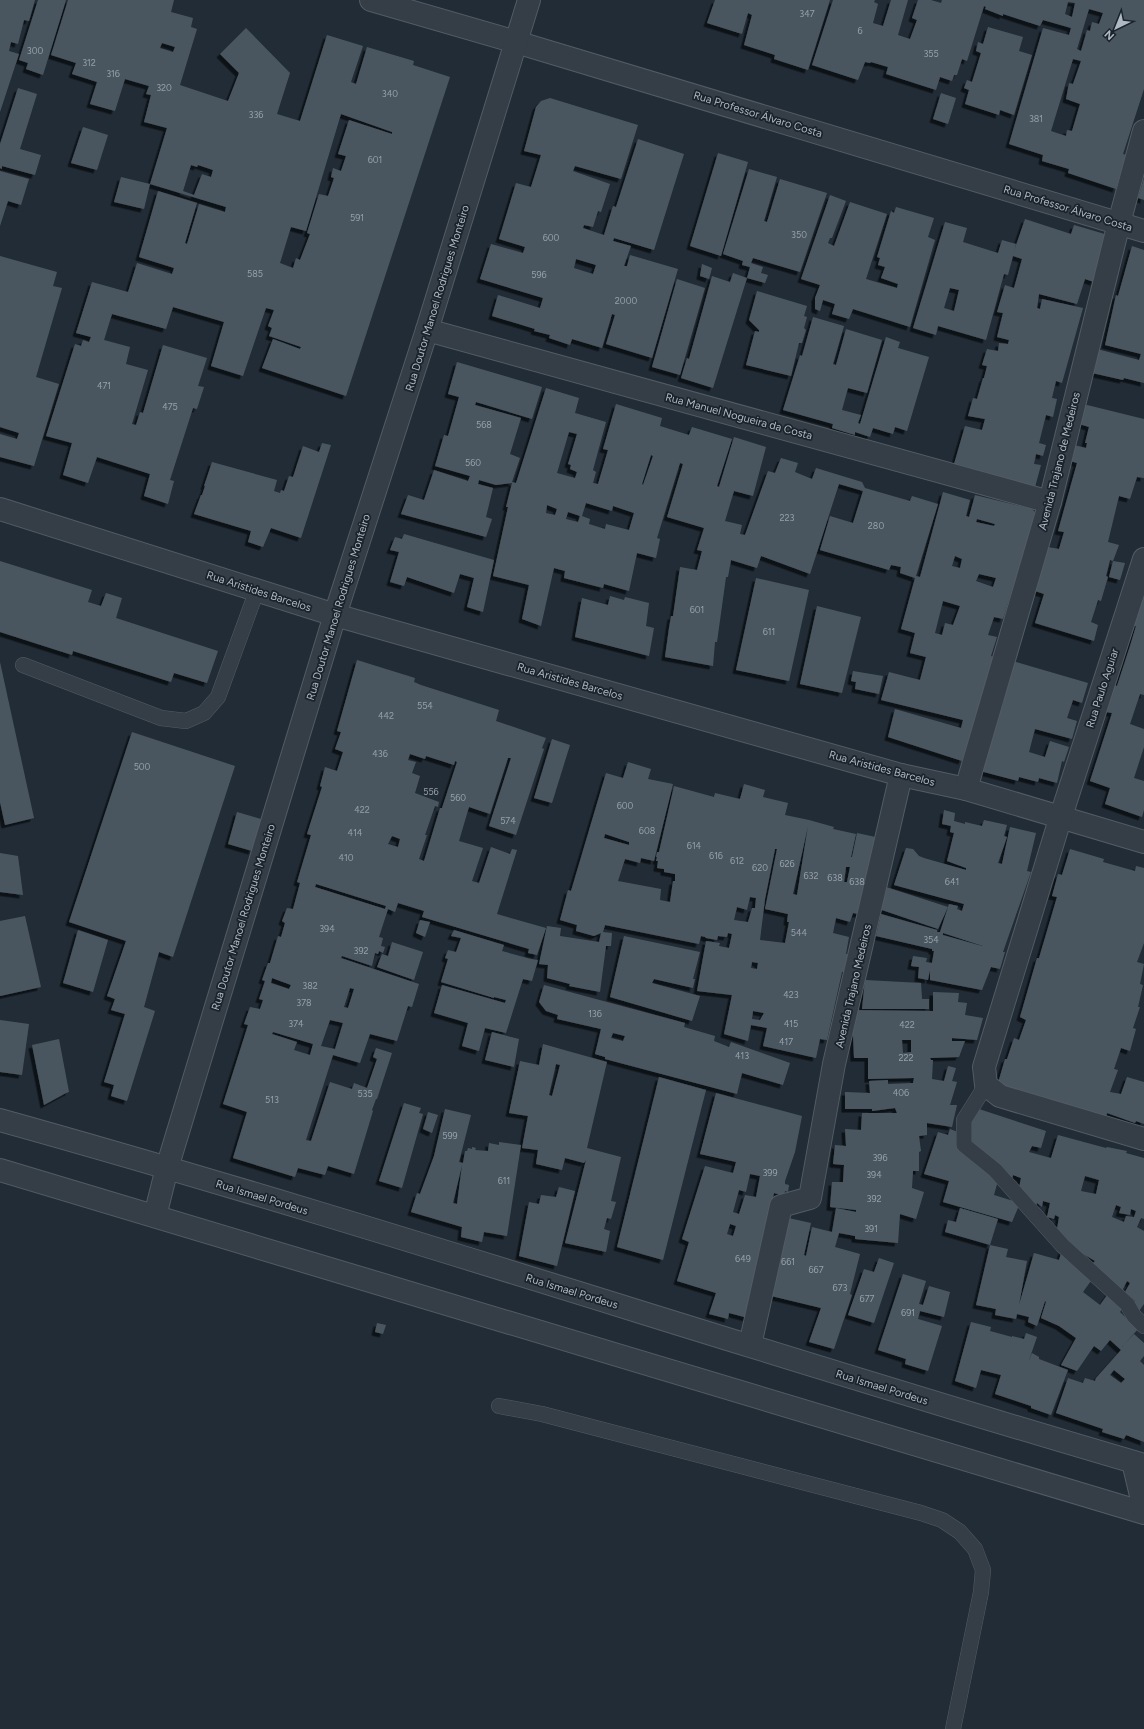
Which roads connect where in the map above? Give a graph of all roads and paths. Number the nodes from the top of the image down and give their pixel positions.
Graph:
1 (371, 0) edge
2 (529, 0) edge
3 (516, 42) junction
4 (1144, 131) edge
5 (1119, 223) junction
6 (1144, 231) edge
7 (427, 330) junction
8 (1050, 502) junction
9 (0, 509) edge
10 (1144, 559) edge
11 (258, 590) junction
12 (335, 615) junction
13 (23, 665) dead end
14 (901, 775) junction
15 (966, 789) junction
16 (1061, 816) junction
17 (1144, 842) edge
18 (986, 1085) junction
19 (0, 1120) edge
20 (1144, 1139) edge
21 (167, 1168) junction
22 (0, 1170) edge
23 (154, 1216) junction
24 (1144, 1326) edge
25 (750, 1345) junction
26 (499, 1406) dead end
27 (1138, 1463) edge
28 (1144, 1508) edge
29 (1144, 1513) edge
30 (953, 1729) edge

1 - 3 street, Rua Professor Álvaro Costa
2 - 3 street, Rua Doutor Manoel Rodrigues Monteiro
3 - 5 street, Rua Professor Álvaro Costa
3 - 7 street, Rua Doutor Manoel Rodrigues Monteiro
4 - 5 street, Avenida Trajano de Medeiros
5 - 6 street, Rua Professor Álvaro Costa
5 - 8 street, Avenida Trajano de Medeiros
7 - 8 street, Rua Manuel Nogueira da Costa
7 - 12 street, Rua Doutor Manoel Rodrigues Monteiro
8 - 15 street, Avenida Trajano de Medeiros
9 - 11 street, Rua Aristides Barcelos
10 - 16 street, Rua Paulo Aguiar
11 - 12 street, Rua Aristides Barcelos
11 - 13 lane
12 - 14 street, Rua Aristides Barcelos
12 - 21 street, Rua Doutor Manoel Rodrigues Monteiro
14 - 15 street, Rua Aristides Barcelos
14 - 25 street, Avenida Trajano Medeiros
15 - 16 street, Rua Aristides Barcelos
16 - 17 street, Rua Aristides Barcelos
16 - 18 street, Rua Paulo Aguiar
18 - 20 street
18 - 24 lane
19 - 21 street, Rua Ismael Pordeus
21 - 23 street, Rua Doutor Manoel Rodrigues Monteiro
21 - 25 street, Rua Ismael Pordeus
22 - 23 street
23 - 29 street
25 - 27 street, Rua Ismael Pordeus
26 - 30 lane
27 - 28 street

